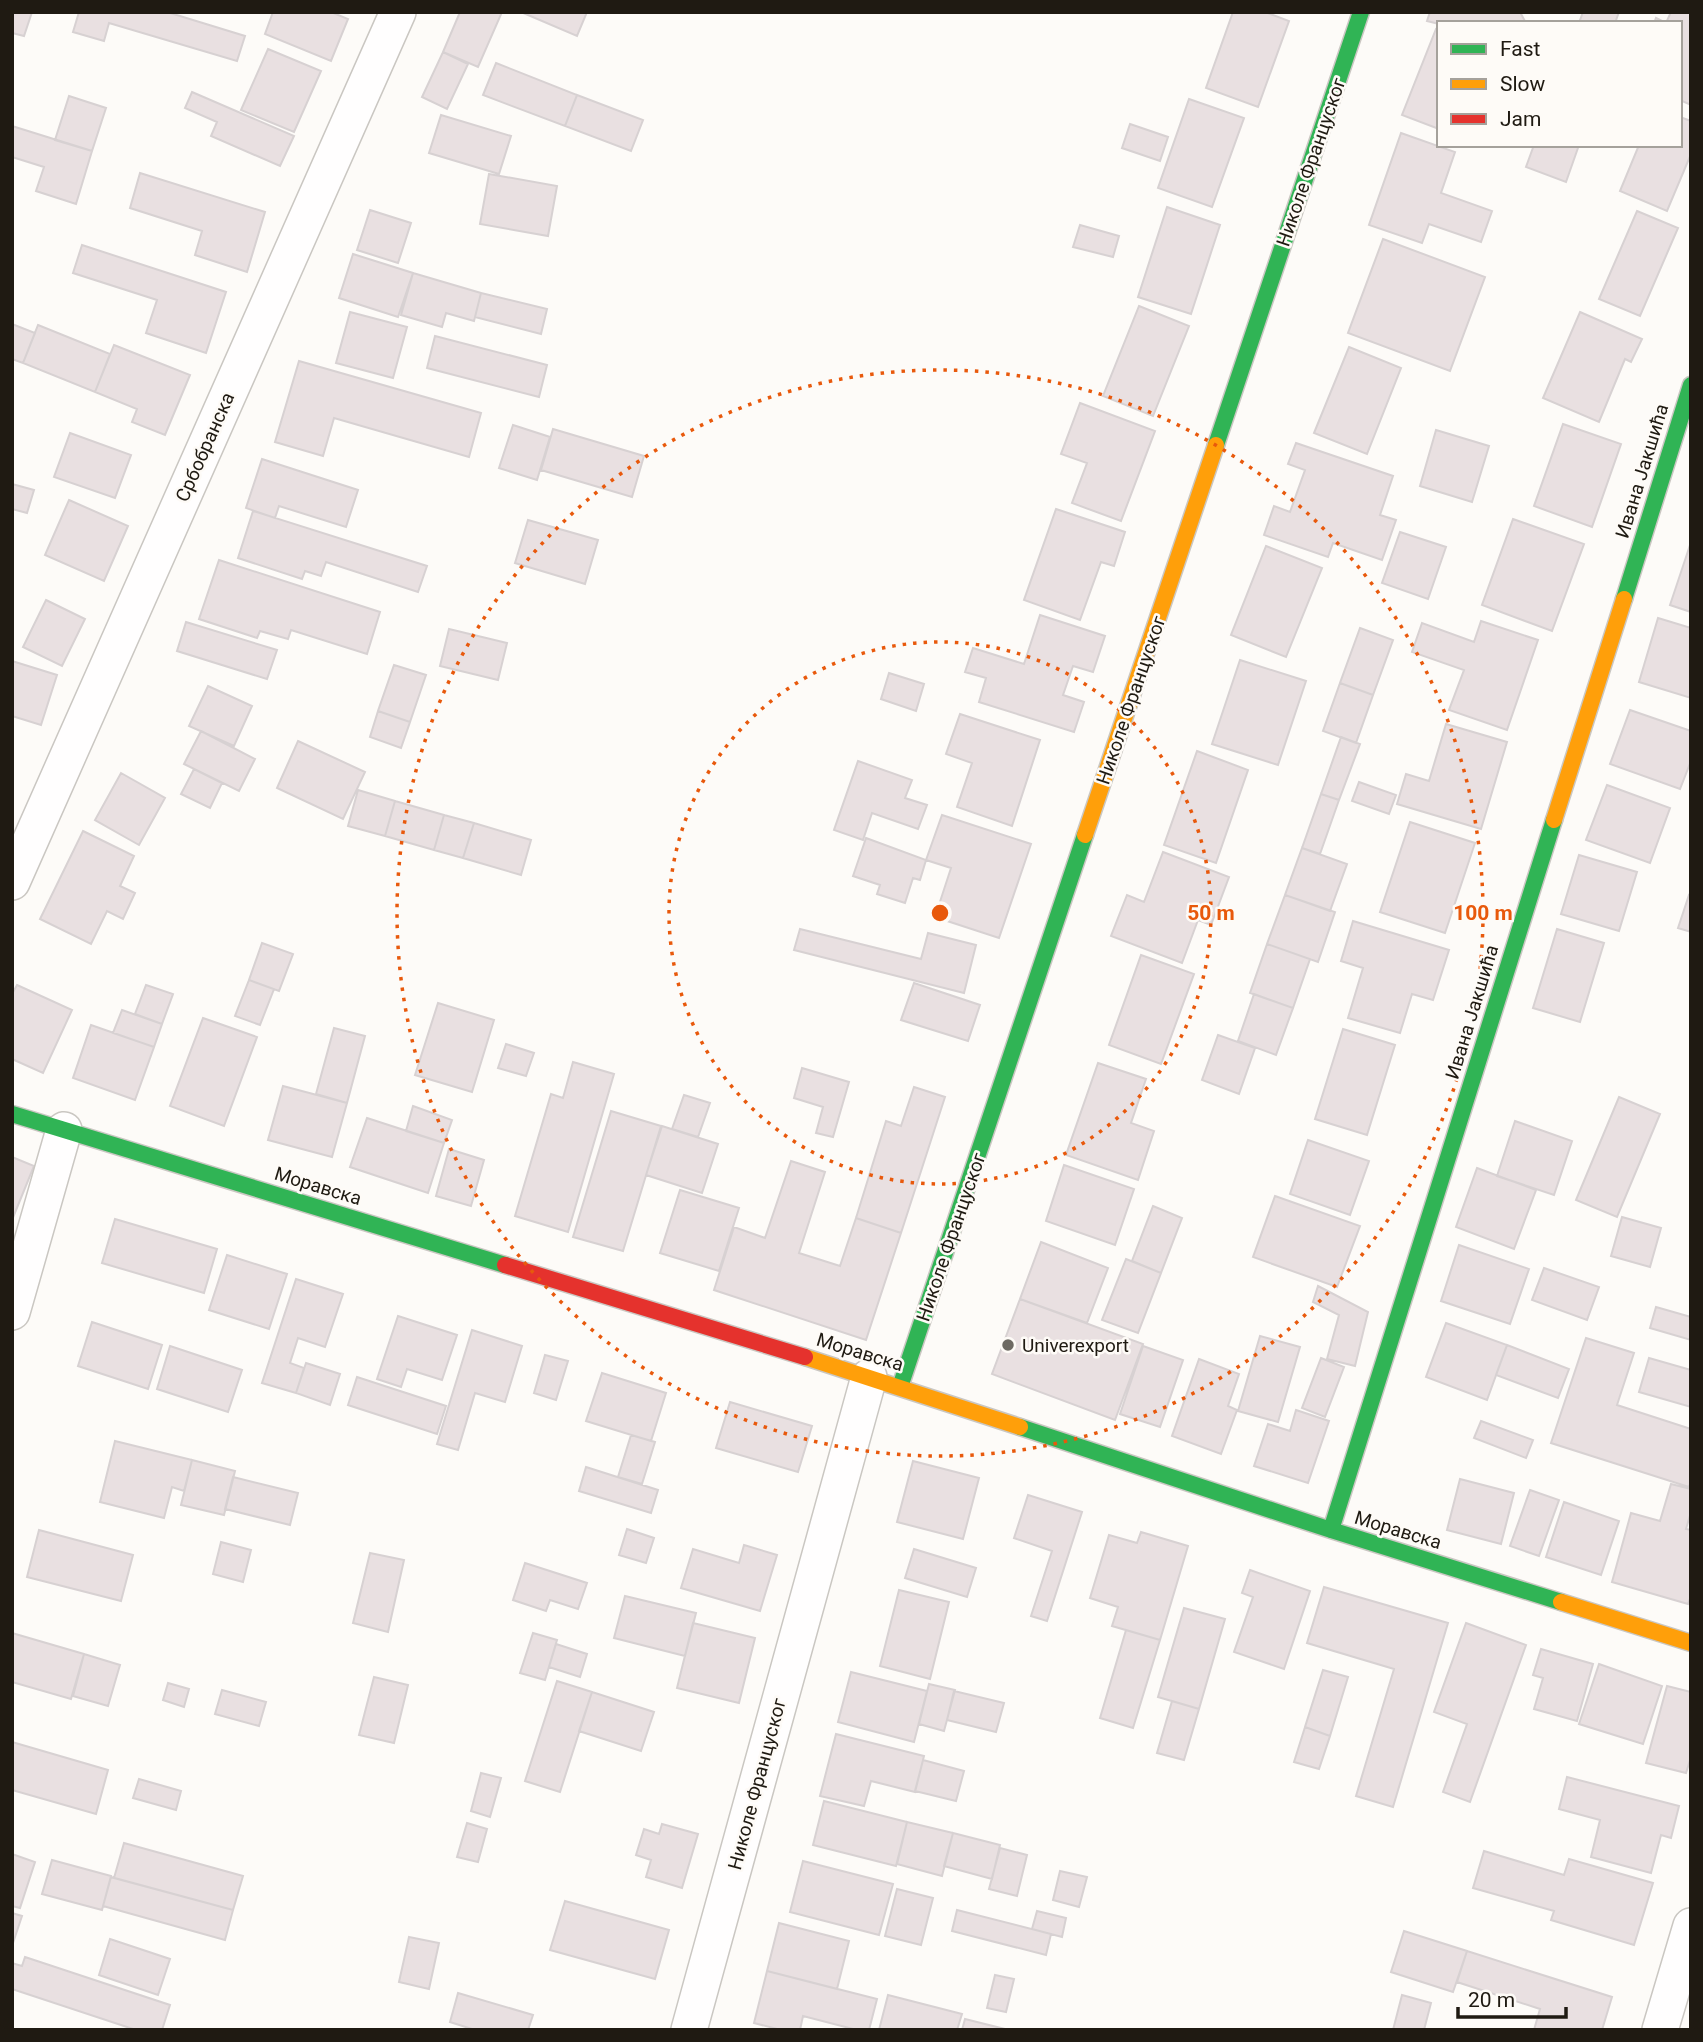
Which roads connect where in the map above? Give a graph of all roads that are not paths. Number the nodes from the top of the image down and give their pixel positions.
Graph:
1 (398, 12) edge
2 (1361, 12) edge
3 (1691, 385) edge
4 (12, 882) edge
5 (12, 1114) edge
6 (64, 1130) junction
7 (12, 1312) edge
8 (885, 1382) junction
9 (1331, 1530) junction
10 (1691, 1643) edge
11 (1691, 1926) edge
12 (689, 2030) edge
13 (1660, 2030) edge

1 - 4 street, Србобранска
2 - 8 street, Николе Француског
3 - 9 street, Ивана Јакшића
5 - 6 street, Моравска
6 - 7 street
6 - 8 street, Моравска
8 - 9 street, Моравска
8 - 12 street, Николе Француског
9 - 10 street, Моравска
11 - 13 street

